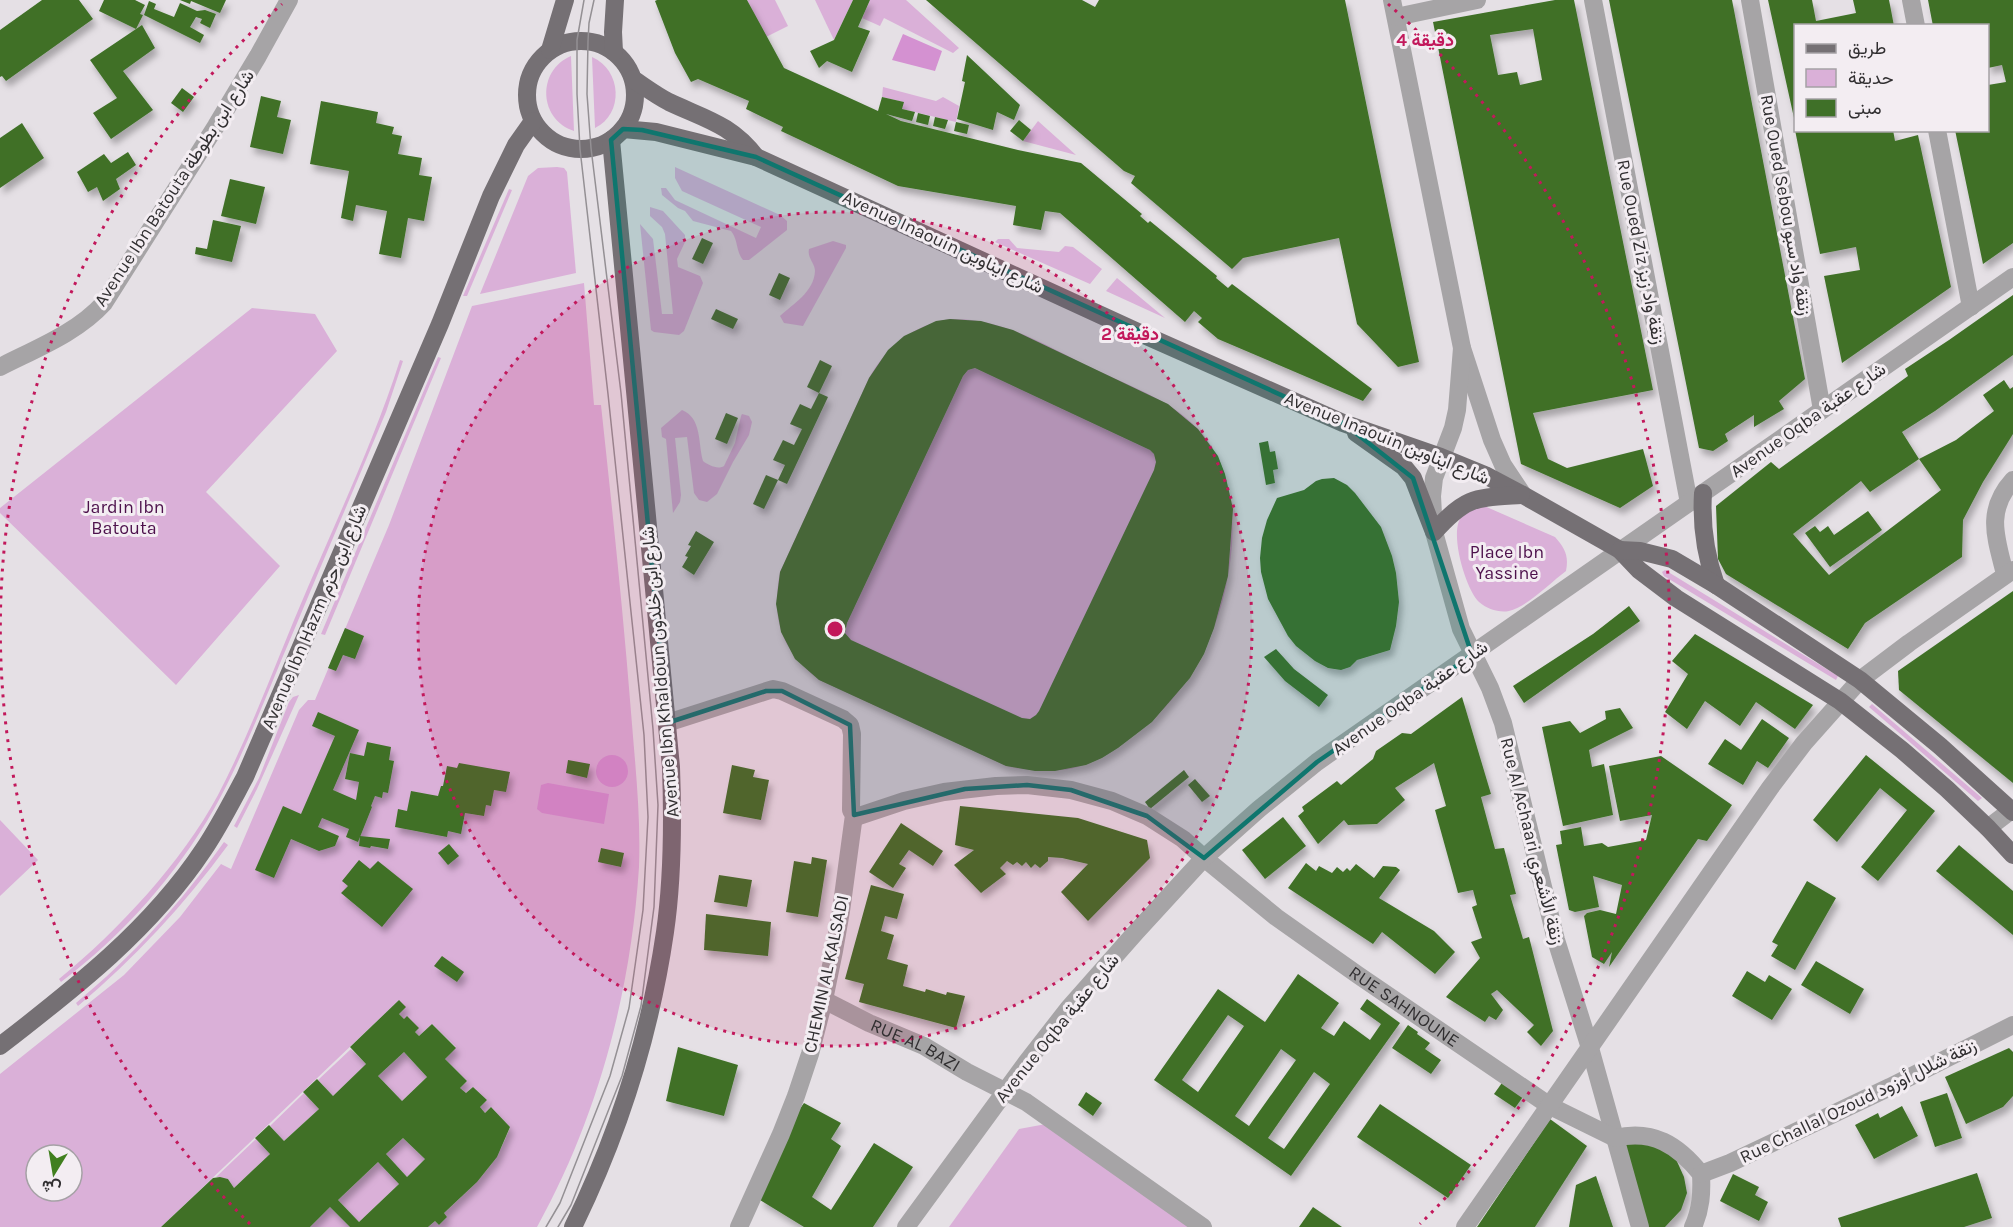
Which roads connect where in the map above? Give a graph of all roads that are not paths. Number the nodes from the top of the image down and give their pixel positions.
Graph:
1 (289, 0) edge
2 (565, 0) edge
3 (615, 0) edge
4 (1477, 0) edge
5 (1593, 0) edge
6 (1750, 0) edge
7 (1911, 0) edge
8 (1394, 8) edge
9 (1916, 24) edge
10 (550, 50) junction
11 (614, 52) junction
12 (633, 79) junction
13 (533, 122) junction
14 (1936, 132) edge
15 (617, 134) junction
16 (756, 157) junction
17 (2013, 276) edge
18 (1971, 307) junction
19 (1462, 348) junction
20 (0, 367) edge
21 (1822, 410) junction
22 (1343, 423) junction
23 (1442, 458) junction
24 (2013, 480) edge
25 (1523, 495) junction
26 (1696, 498) junction
27 (1434, 532) junction
28 (1620, 550) junction
29 (2009, 572) edge
30 (1716, 585) junction
31 (1472, 655) junction
32 (1860, 680) junction
33 (1840, 701) junction
34 (667, 723) junction
35 (2012, 810) edge
36 (854, 815) junction
37 (1988, 828) junction
38 (2013, 855) edge
39 (1204, 858) junction
40 (824, 1000) junction
41 (2013, 1025) edge
42 (0, 1046) edge
43 (1590, 1048) junction
44 (1005, 1091) junction
45 (1550, 1106) junction
46 (1615, 1138) junction
47 (1701, 1174) junction
48 (573, 1227) edge
49 (739, 1227) edge
50 (906, 1227) edge
51 (1203, 1227) edge
52 (1465, 1227) edge
53 (1640, 1227) edge
54 (1693, 1227) edge

1 - 20 street, Avenue Ibn Batouta شارع ابن بطوطة
2 - 10 main road
3 - 11 main road
4 - 8 street
5 - 26 street, Rue Oued Ziz زنقة واد زيز
6 - 21 street, Rue Oued Sebou زنقة واد سبو
7 - 9 street
8 - 19 street
10 - 11 main road
10 - 13 main road
11 - 12 main road
12 - 15 main road
12 - 16 main road, Avenue Inaouin شارع ايناوين
13 - 15 main road
13 - 42 main road, Avenue Ibn Hazm شارع ابن حزم
14 - 18 street
15 - 16 main road, Avenue Inaouin شارع ايناوين
15 - 34 main road, Avenue Ibn Khaldoun شارع ابن خلدون
16 - 22 main road, Avenue Inaouin شارع ايناوين
17 - 18 street, Avenue Oqba شارع عقبة
18 - 21 street, Avenue Oqba شارع عقبة
19 - 23 street, Rue Al Achaari زنقة الأشعري
19 - 25 street
21 - 26 street, Avenue Oqba شارع عقبة
22 - 23 main road, Avenue Inaouin شارع ايناوين
22 - 27 main road
23 - 25 main road, Avenue Inaouin شارع ايناوين
23 - 27 street, Rue Al Achaari زنقة الأشعري
24 - 29 street
25 - 27 main road
25 - 28 main road, Avenue Inaouin شارع ايناوين
26 - 28 street, Avenue Oqba شارع عقبة
26 - 30 main road
27 - 31 street, Rue Al Achaari زنقة الأشعري
28 - 30 main road
28 - 31 street, Avenue Oqba شارع عقبة
28 - 33 main road
29 - 32 street
30 - 32 main road
31 - 39 street, Avenue Oqba شارع عقبة
31 - 43 street, Rue Al Achaari زنقة الأشعري
32 - 33 street
32 - 35 main road
33 - 37 main road
33 - 43 street
34 - 36 street, CHEMIN AL KALSADI
34 - 48 main road, Avenue Ibn Khaldoun شارع ابن خلدون
35 - 37 street
36 - 39 street, RUE SAHNOUNE
36 - 40 street, CHEMIN AL KALSADI
37 - 38 main road
39 - 44 street, Avenue Oqba شارع عقبة
39 - 45 street, RUE SAHNOUNE
40 - 44 street, RUE AL BAZI
40 - 49 street, CHEMIN AL KALSADI
41 - 47 street, Rue Challal Ozoud زنقة شلال أوزود
43 - 45 street
43 - 46 street, Rue Al Achaari زنقة الأشعري
44 - 50 street, Avenue Oqba شارع عقبة
44 - 51 street, RUE AL BAZI
45 - 46 street, RUE SAHNOUNE
45 - 52 street
46 - 47 street
46 - 53 street, Rue Al Achaari زنقة الأشعري
47 - 54 street

